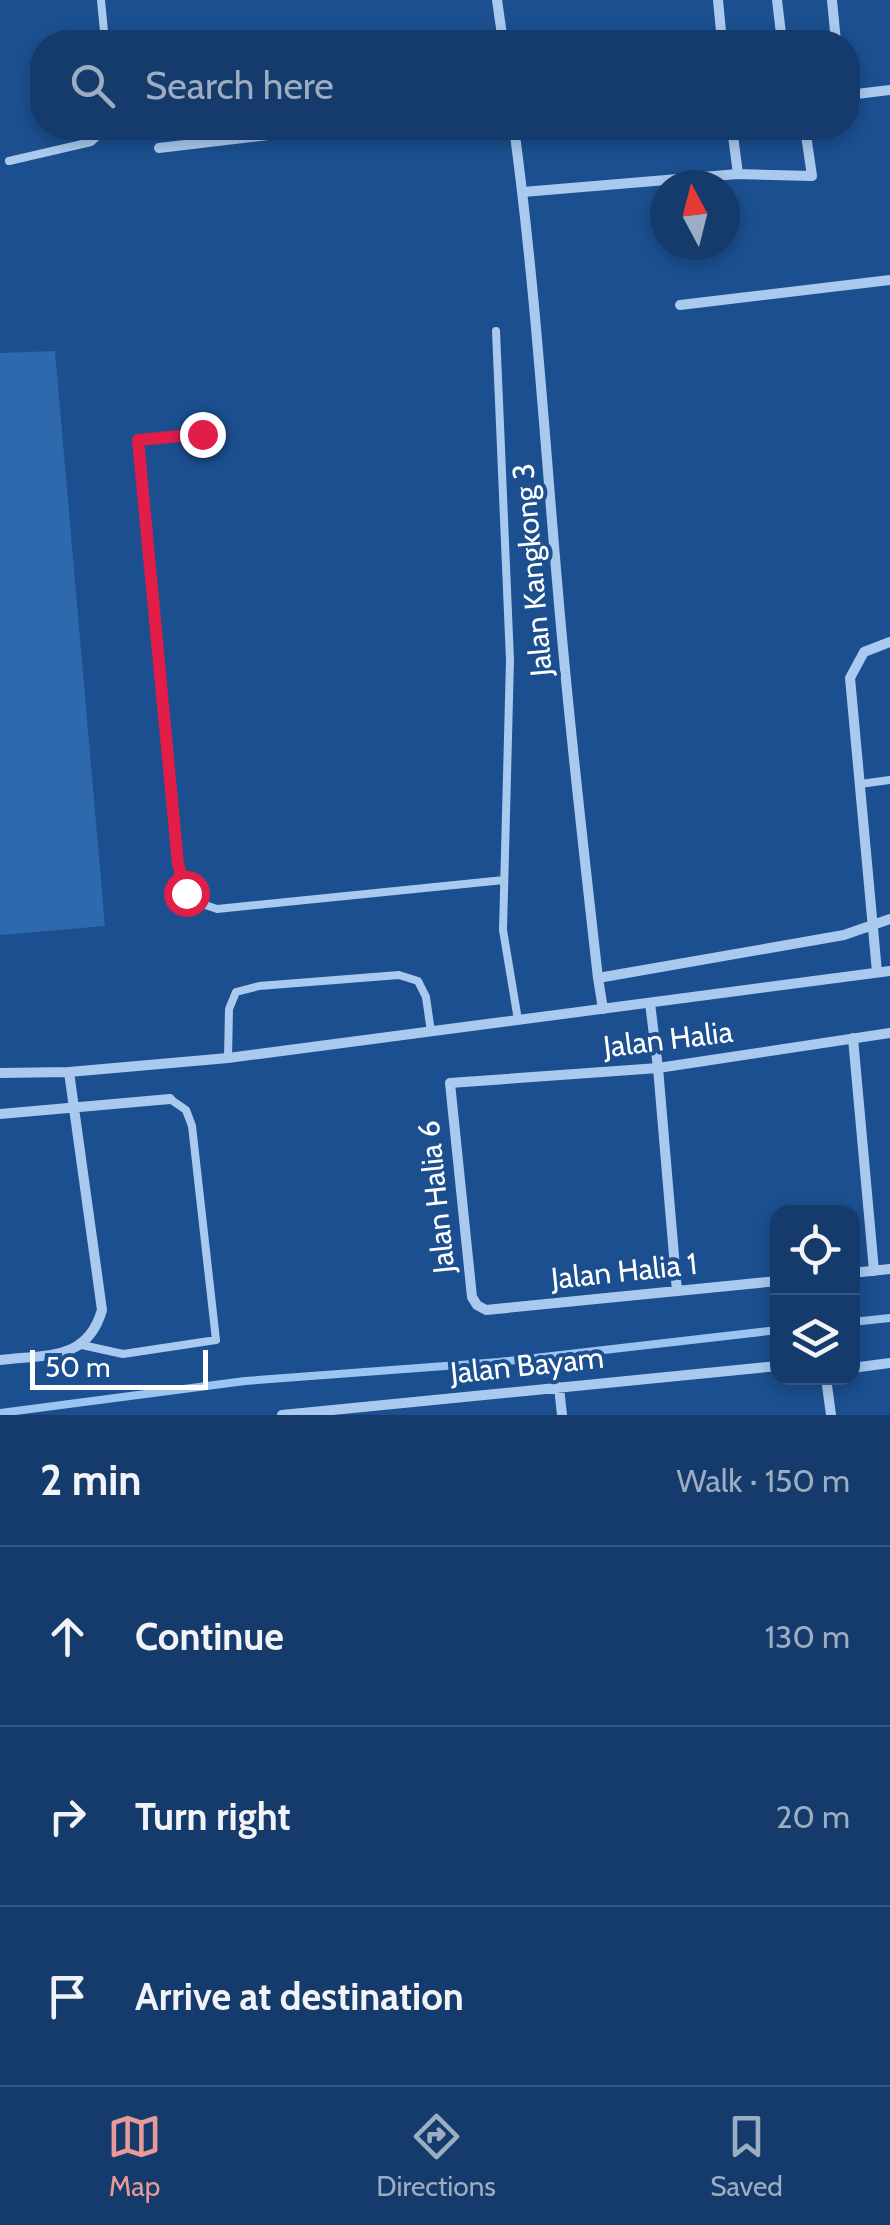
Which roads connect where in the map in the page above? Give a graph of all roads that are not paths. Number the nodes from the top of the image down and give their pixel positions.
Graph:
1 (101, 0) edge
2 (497, 0) edge
3 (718, 0) edge
4 (778, 0) edge
5 (832, 0) edge
6 (104, 30) edge
7 (501, 30) edge
8 (721, 30) edge
9 (781, 30) edge
10 (835, 30) edge
11 (890, 90) edge
12 (860, 93) edge
13 (93, 140) edge
14 (227, 140) edge
15 (516, 140) edge
16 (734, 140) edge
17 (807, 140) edge
18 (159, 148) dead end
19 (8, 161) dead end
20 (737, 170) edge
21 (740, 174) edge
22 (650, 181) edge
23 (523, 192) junction
24 (890, 280) edge
25 (680, 305) dead end
26 (496, 331) dead end
27 (202, 434) dead end
28 (890, 642) edge
29 (890, 780) edge
30 (860, 784) junction
31 (504, 880) junction
32 (890, 920) edge
33 (873, 924) junction
34 (890, 971) edge
35 (877, 972) junction
36 (598, 978) junction
37 (650, 1003) junction
38 (603, 1009) junction
39 (518, 1020) junction
40 (431, 1032) junction
41 (890, 1033) edge
42 (853, 1038) junction
43 (228, 1058) junction
44 (658, 1068) junction
45 (69, 1072) junction
46 (0, 1073) edge
47 (450, 1083) joint
48 (170, 1099) joint
49 (74, 1107) junction
50 (0, 1114) edge
51 (890, 1269) edge
52 (874, 1271) junction
53 (860, 1272) edge
54 (770, 1281) edge
55 (677, 1291) junction
56 (476, 1305) joint
57 (82, 1345) junction
58 (0, 1360) edge
59 (890, 1362) edge
60 (770, 1367) edge
61 (860, 1367) edge
62 (827, 1385) edge
63 (558, 1387) junction
64 (310, 1413) edge
65 (282, 1415) edge
66 (562, 1415) edge
67 (831, 1415) edge

1 - 6 lane
2 - 7 street
3 - 8 street
4 - 9 street
5 - 10 street
11 - 12 street
13 - 19 lane
14 - 18 street
15 - 23 street, Jalan Kangkong 3
16 - 20 street
17 - 21 street
22 - 23 street
23 - 36 street, Jalan Kangkong 3
24 - 25 street
26 - 31 lane
27 - 31 lane
28 - 30 street
29 - 30 lane
30 - 33 street
31 - 39 lane
32 - 33 street
33 - 35 street
33 - 36 street
34 - 35 street
35 - 37 street
36 - 38 street, Jalan Kangkong 3
37 - 38 street
37 - 44 street
38 - 39 street
39 - 40 street
40 - 43 street
40 - 43 lane
41 - 42 street, Jalan Halia
42 - 44 street, Jalan Halia
42 - 52 street
43 - 45 street
44 - 47 street, Jalan Halia
44 - 55 street
45 - 46 street
45 - 49 street
47 - 56 street, Jalan Halia 6
48 - 49 street
48 - 57 lane
49 - 50 street
49 - 57 street
51 - 52 street
52 - 53 street
54 - 55 street, Jalan Halia 1
55 - 56 street, Jalan Halia 1
57 - 58 street
59 - 61 street
60 - 63 street, Jalan Bayam
62 - 67 street
63 - 64 street, Jalan Bayam
63 - 66 street
64 - 65 street, Jalan Bayam

